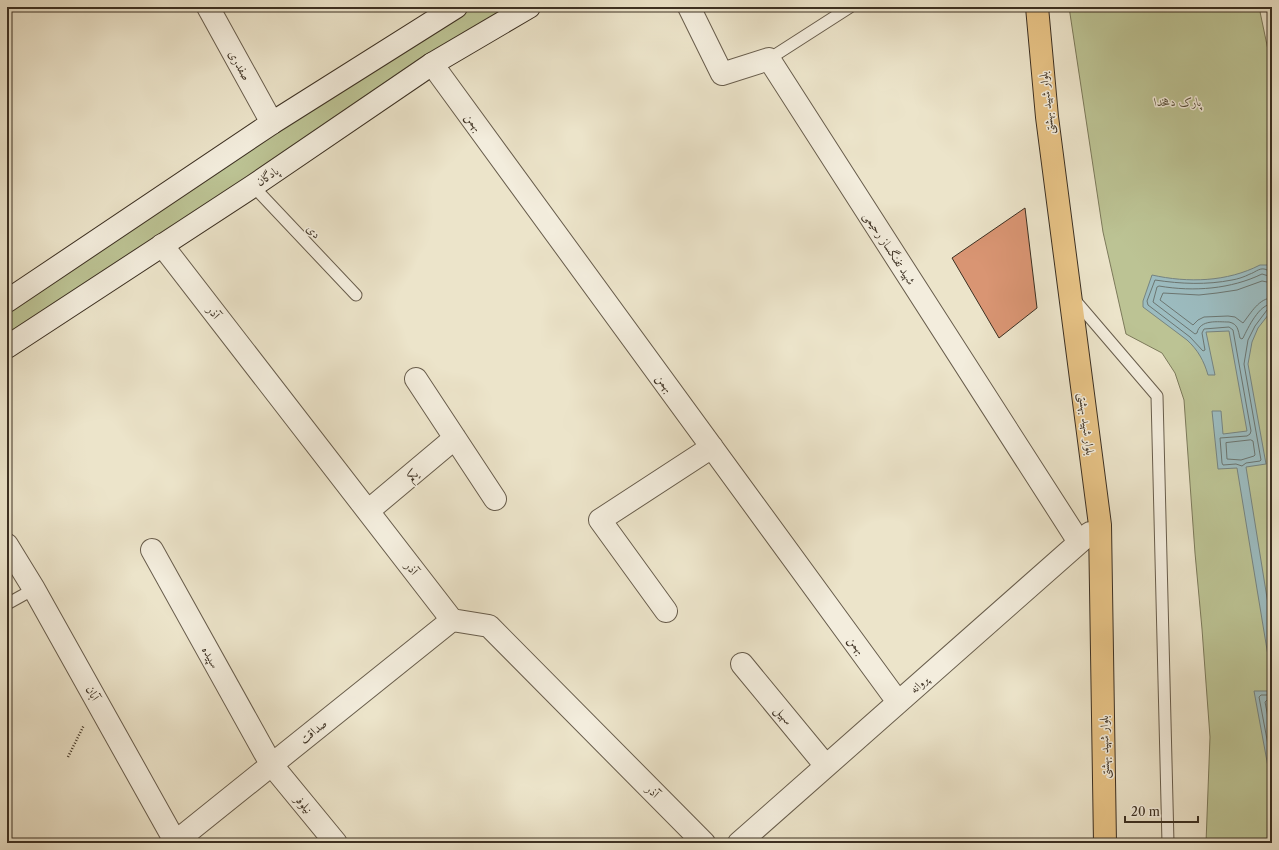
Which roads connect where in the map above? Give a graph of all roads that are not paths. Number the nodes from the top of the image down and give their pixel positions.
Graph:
1 (208, 7) edge
2 (456, 7) edge
3 (528, 7) edge
4 (689, 7) edge
5 (850, 7) edge
6 (1038, 7) edge
7 (769, 59) junction
8 (432, 64) junction
9 (272, 123) junction
10 (253, 186) junction
11 (162, 245) junction
12 (1070, 294) junction
13 (356, 295) dead end
14 (7, 301) edge
15 (7, 347) edge
16 (416, 379) dead end
17 (456, 438) junction
18 (712, 447) junction
19 (495, 499) dead end
20 (368, 512) junction
21 (1100, 525) junction
22 (1079, 542) junction
23 (7, 545) edge
24 (152, 550) dead end
25 (34, 588) junction
26 (7, 604) edge
27 (666, 611) dead end
28 (452, 620) junction
29 (742, 664) dead end
30 (898, 702) junction
31 (271, 764) junction
32 (826, 766) junction
33 (175, 843) edge
34 (336, 843) edge
35 (704, 843) edge
36 (739, 843) edge
37 (1105, 843) edge
38 (1168, 843) edge

1 - 9 street, صفدری
2 - 9 street
3 - 8 street, پادگان
4 - 7 street
5 - 7 lane
6 - 12 main road, بلوار شهید بهشتی
7 - 22 street, شهید تفنگساز رحیمی
8 - 10 street, پادگان
8 - 18 street, بهمن
9 - 14 street
10 - 11 street, پادگان
10 - 13 lane, دی
11 - 15 street, پادگان
11 - 20 street, آذر
12 - 21 main road, بلوار شهید بهشتی
12 - 38 lane
16 - 17 street
17 - 19 street
17 - 20 street, یکم
18 - 27 street
18 - 30 street, بهمن
20 - 28 street, آذر
21 - 22 street, پروانه
21 - 37 main road, بلوار شهید بهشتی
22 - 30 street, پروانه
23 - 25 street, آبان
24 - 31 street, سپیده
25 - 26 lane
25 - 33 street, آبان
28 - 31 street, صداقت
28 - 35 street, آذر
29 - 32 street, سهیل
30 - 32 street, پروانه
31 - 33 street, صداقت
31 - 34 street, نیلوفر
32 - 36 street, پروانه

